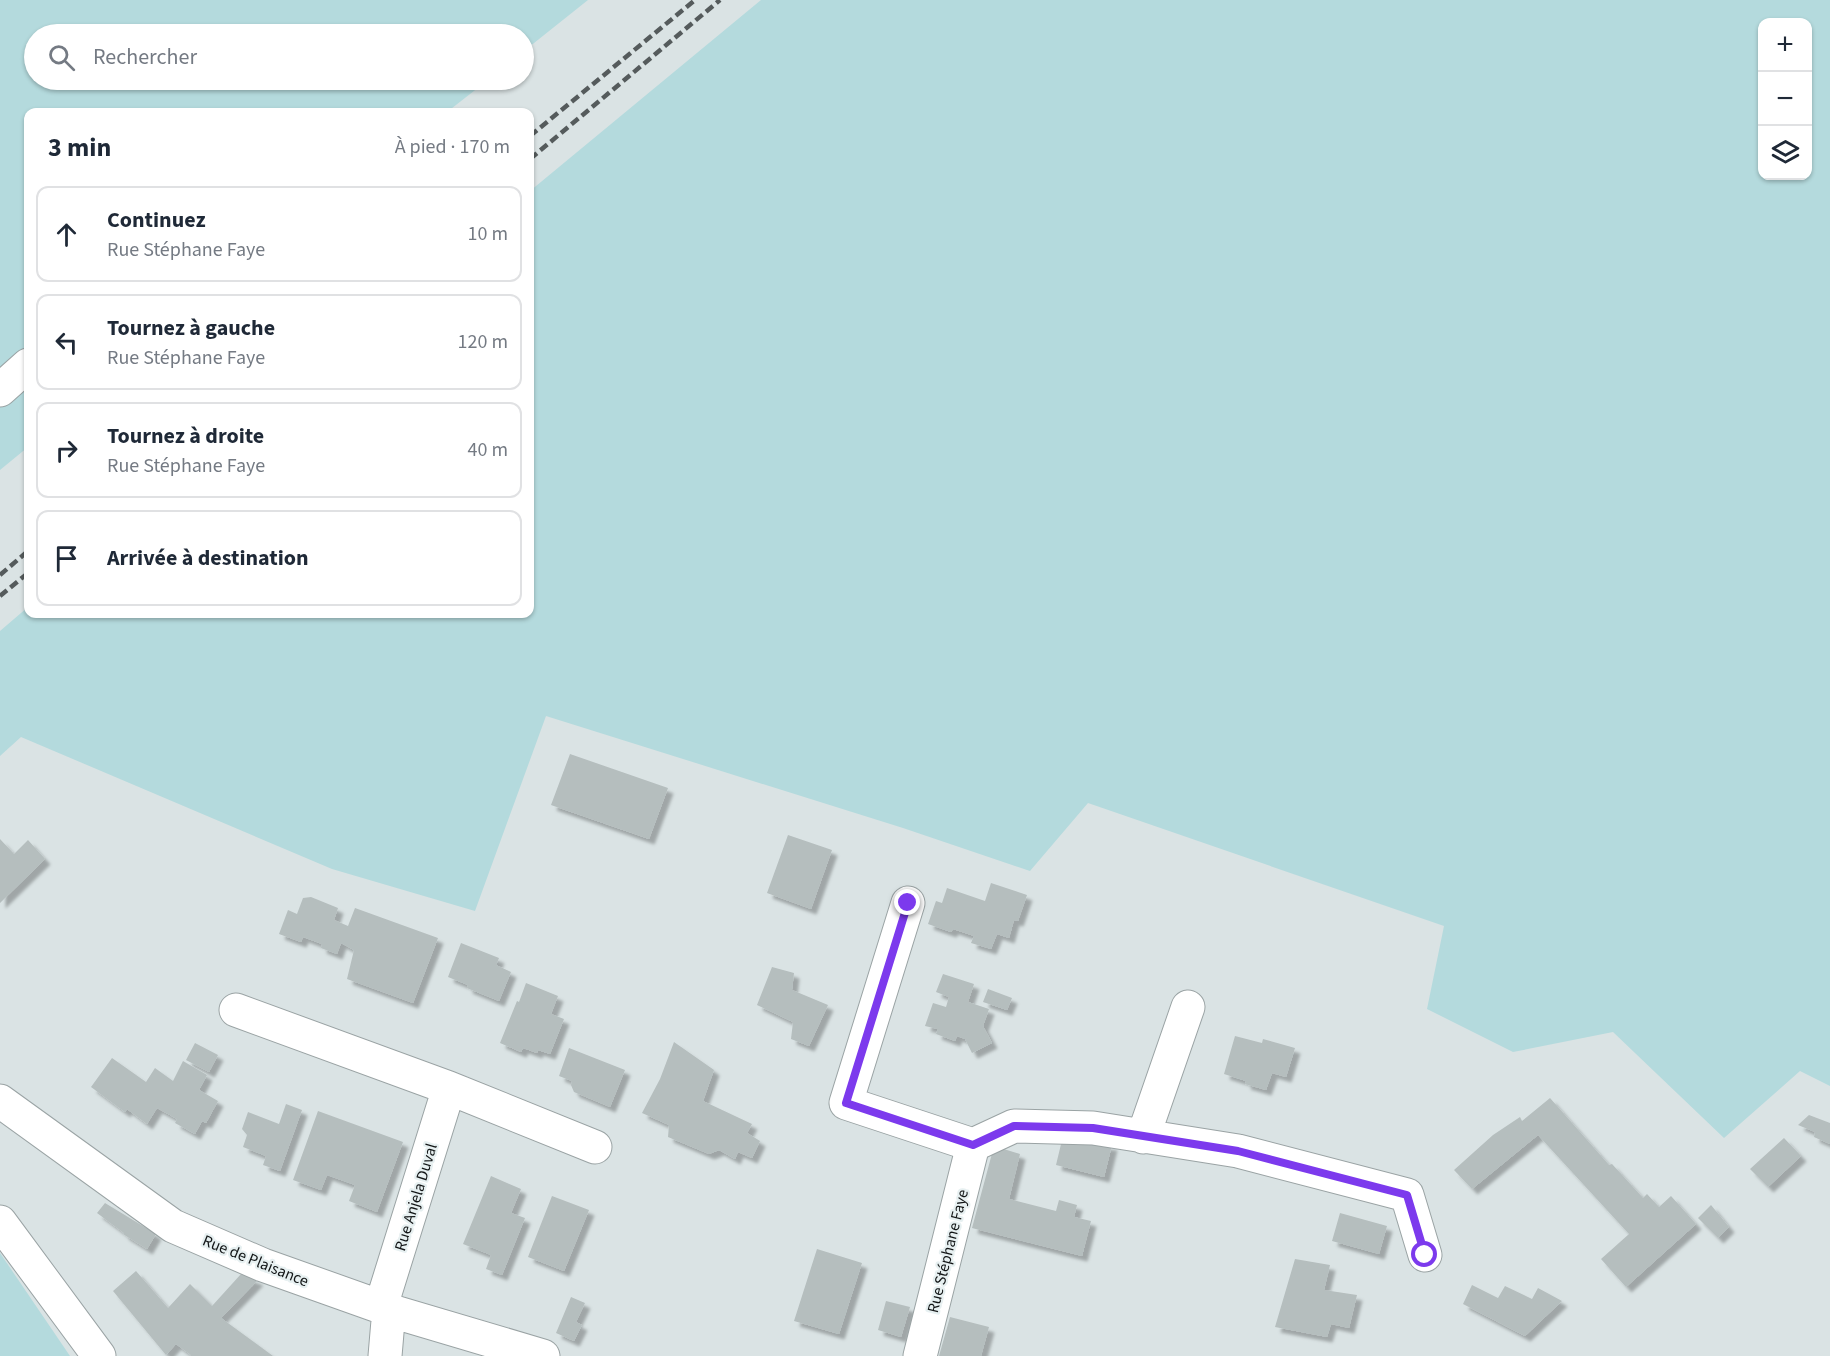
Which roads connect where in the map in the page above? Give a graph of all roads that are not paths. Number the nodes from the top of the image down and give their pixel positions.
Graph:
1 (24, 369) edge
2 (0, 390) edge
3 (908, 903) dead end
4 (1188, 1007) dead end
5 (236, 1010) dead end
6 (449, 1088) junction
7 (0, 1101) edge
8 (1143, 1137) junction
9 (973, 1145) junction
10 (595, 1147) dead end
11 (0, 1222) edge
12 (1425, 1255) dead end
13 (385, 1308) junction
14 (99, 1356) edge
15 (385, 1356) edge
16 (543, 1356) edge
17 (920, 1356) edge

1 - 2 street
3 - 9 street
4 - 8 street
5 - 6 street
6 - 10 street
6 - 13 street, Rue Anjela Duval
7 - 13 street, Rue de Plaisance
8 - 9 street
8 - 12 street
9 - 17 street, Rue Stéphane Faye
11 - 14 street
13 - 15 street, Rue Anjela Duval
13 - 16 street, Rue de Plaisance

